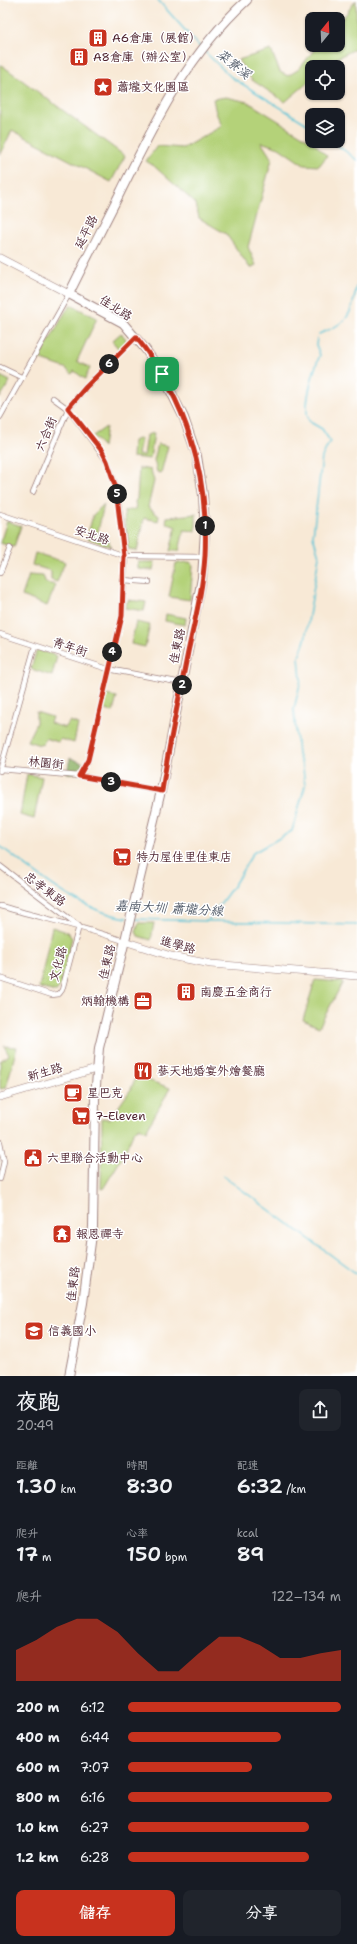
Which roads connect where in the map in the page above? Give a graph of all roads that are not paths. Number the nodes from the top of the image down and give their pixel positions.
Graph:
1 (247, 0) edge
2 (0, 258) edge
3 (69, 294) junction
4 (136, 337) junction
5 (0, 367) edge
6 (21, 377) junction
7 (53, 398) dead end
8 (68, 408) junction
9 (0, 417) edge
10 (33, 492) dead end
11 (0, 514) edge
12 (10, 548) dead end
13 (124, 556) junction
14 (205, 557) junction
15 (0, 574) edge
16 (123, 580) junction
17 (149, 582) dead end
18 (0, 634) edge
19 (35, 646) junction
20 (108, 669) junction
21 (182, 683) junction
22 (0, 770) edge
23 (79, 776) junction
24 (162, 791) junction
25 (0, 866) edge
26 (0, 906) edge
27 (79, 926) junction
28 (124, 941) junction
29 (357, 976) edge
30 (0, 978) edge
31 (96, 1069) junction
32 (0, 1097) edge
33 (0, 1142) edge
34 (0, 1180) edge
35 (69, 1376) edge

1 - 3 main road, 延平路
2 - 3 main road, 佳北路
3 - 4 main road, 佳北路
3 - 6 street, 延平路
4 - 8 street, 六合街
4 - 14 main road, 佳北路
5 - 6 street
6 - 9 street, 延平路
7 - 8 street
8 - 10 street, 六合街
8 - 13 street
11 - 13 street, 安北路
12 - 15 street
13 - 14 street, 安北路
13 - 16 street
14 - 21 main road, 佳東路
16 - 17 street
16 - 20 street
18 - 19 street, 青年街
19 - 20 street, 青年街
19 - 22 street
20 - 21 street, 青年街
20 - 23 street
21 - 24 main road, 佳東路
22 - 23 street, 林園街
23 - 24 street, 林園街
24 - 28 main road, 佳東路
25 - 27 street, 忠孝東路
26 - 27 street, 進學路
27 - 28 street, 進學路
27 - 30 street, 文化路
28 - 29 main road, 進學路
28 - 31 main road, 佳東路
31 - 32 main road, 新生路
31 - 35 main road, 佳東路
33 - 34 street

